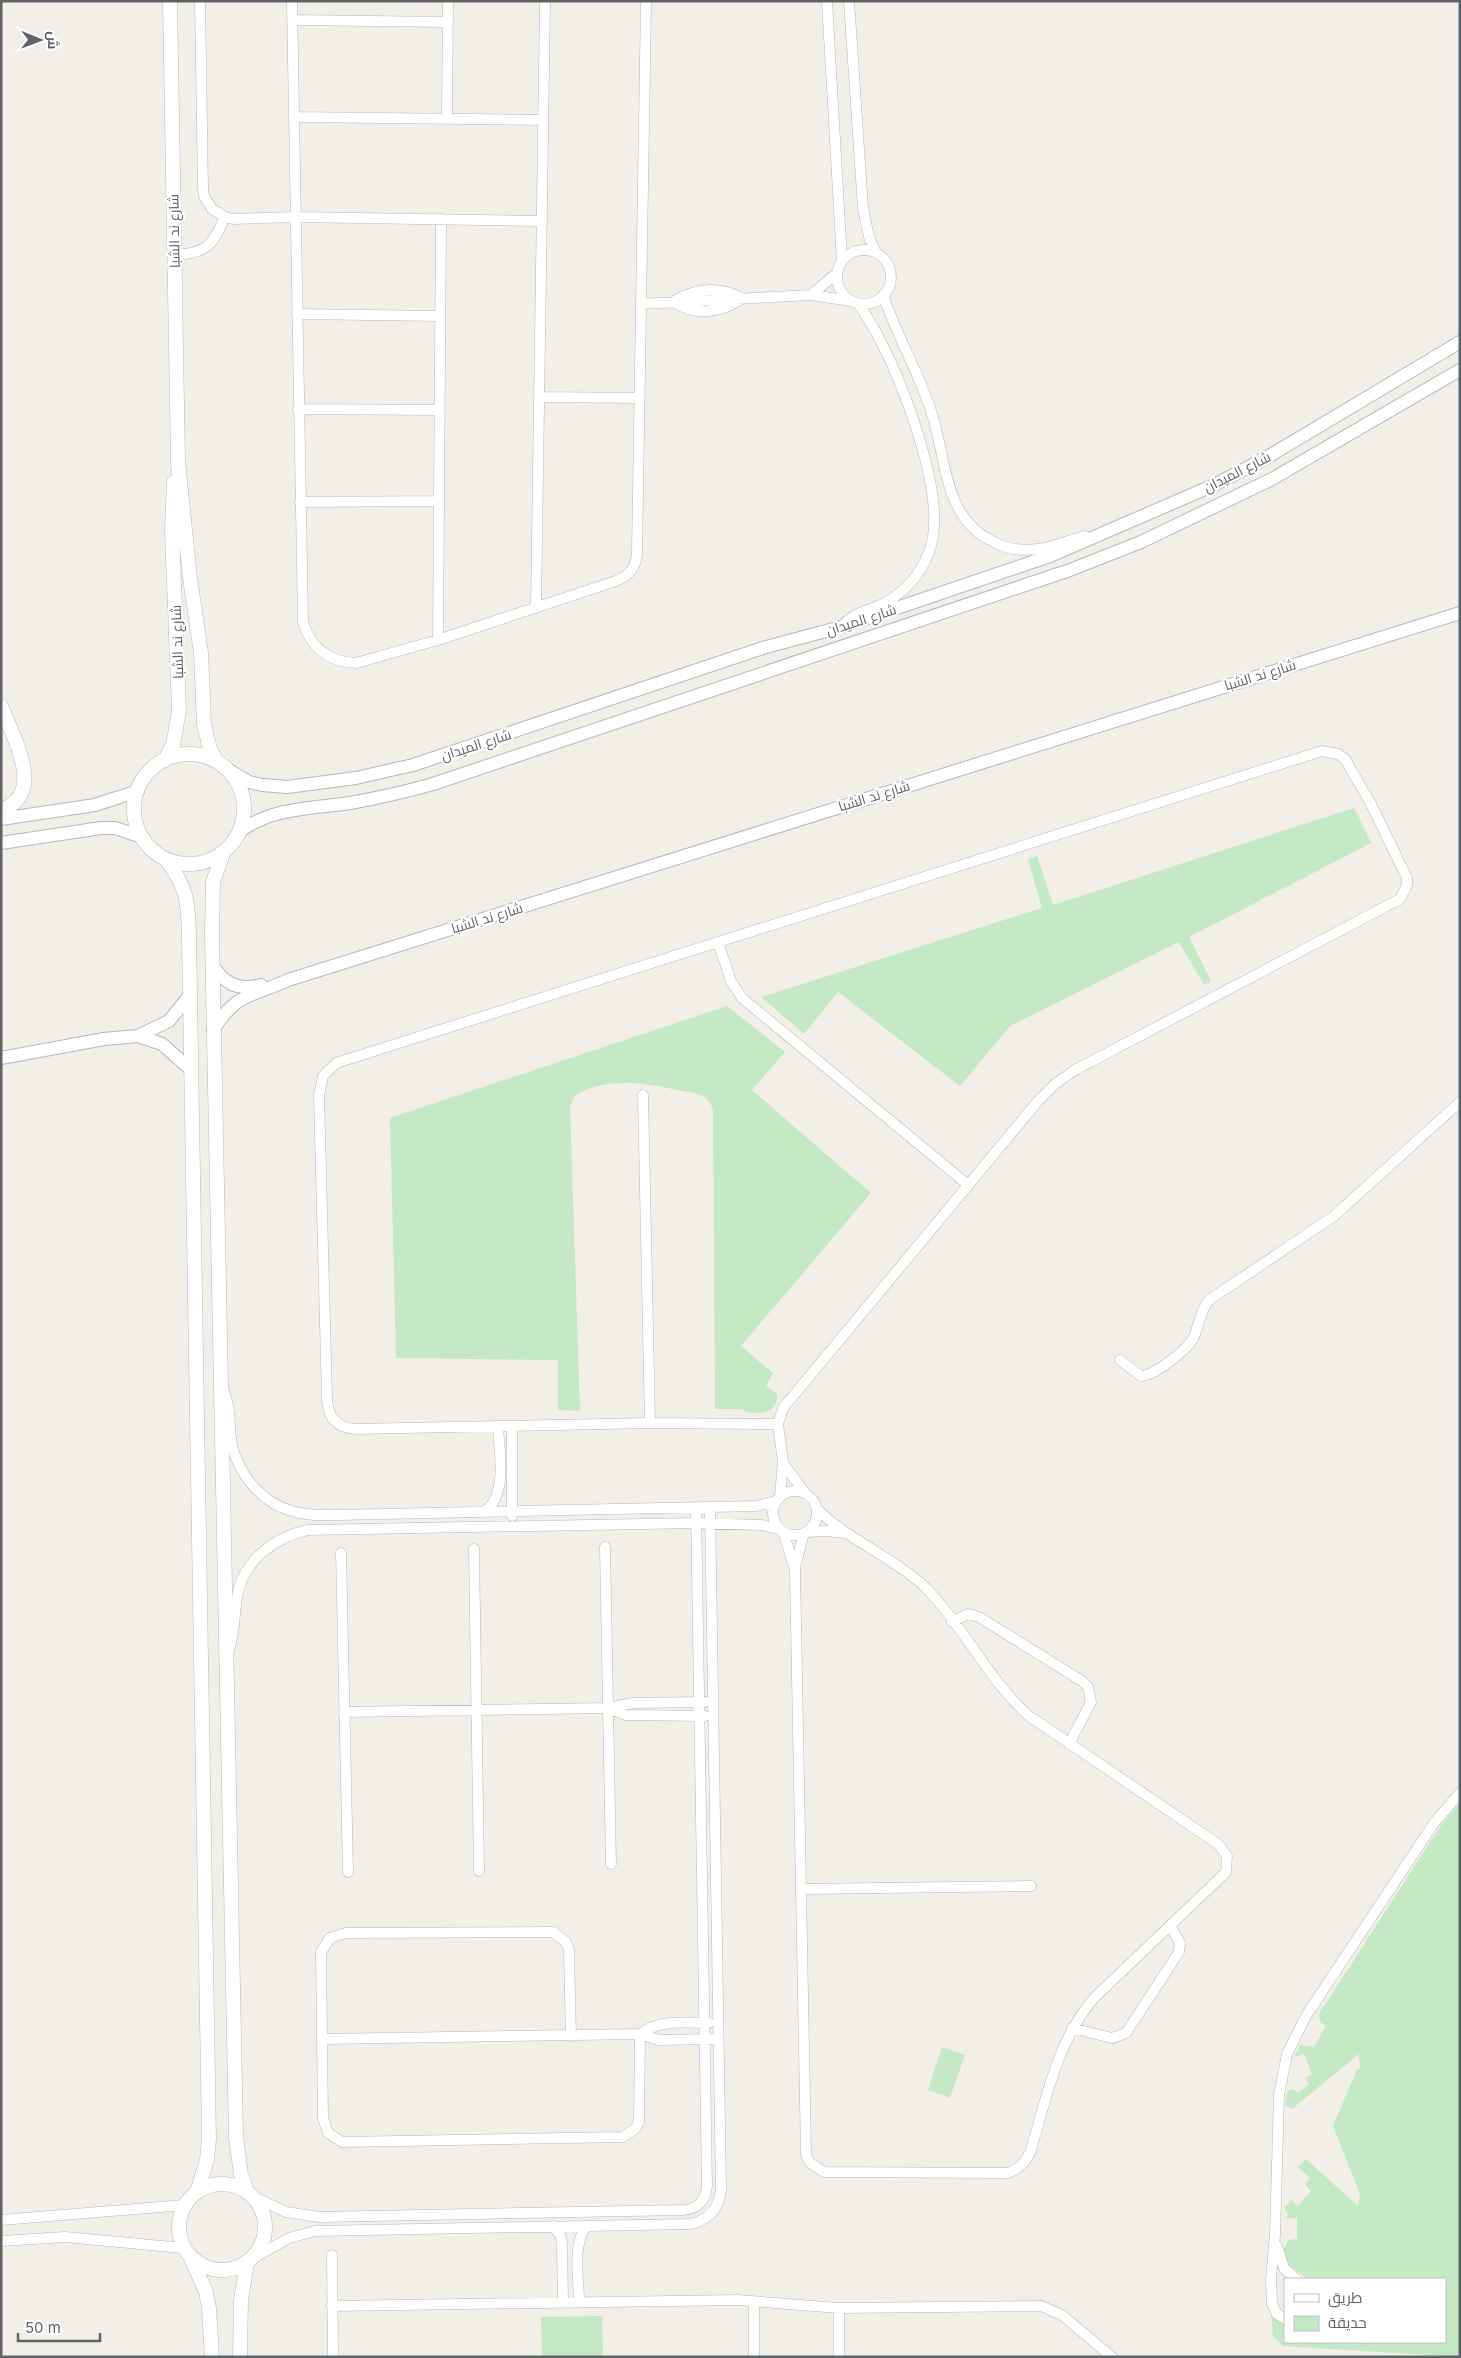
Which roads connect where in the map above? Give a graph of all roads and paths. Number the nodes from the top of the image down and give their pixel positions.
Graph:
1 (170, 1) edge
2 (200, 1) edge
3 (292, 1) edge
4 (448, 1) edge
5 (545, 1) edge
6 (646, 1) edge
7 (827, 1) edge
8 (849, 1) edge
9 (293, 20) junction
10 (448, 22) junction
11 (294, 116) junction
12 (447, 119) junction
13 (543, 120) junction
14 (225, 217) junction
15 (296, 217) junction
16 (441, 220) junction
17 (542, 221) junction
18 (876, 253) junction
19 (175, 255) junction
20 (842, 261) junction
21 (837, 273) junction
22 (810, 295) junction
23 (883, 296) junction
24 (854, 302) junction
25 (641, 304) junction
26 (297, 314) junction
27 (440, 316) junction
28 (1460, 342) edge
29 (1460, 370) edge
30 (539, 397) junction
31 (640, 398) junction
32 (298, 409) junction
33 (440, 410) junction
34 (178, 462) junction
35 (439, 501) junction
36 (300, 502) junction
37 (1108, 532) junction
38 (536, 608) junction
39 (1460, 613) edge
40 (841, 627) junction
41 (438, 640) junction
42 (1, 706) edge
43 (165, 760) junction
44 (222, 765) junction
45 (138, 791) junction
46 (1, 810) edge
47 (1, 819) edge
48 (239, 832) junction
49 (142, 837) junction
50 (1, 843) edge
51 (224, 852) junction
52 (166, 859) junction
53 (718, 942) junction
54 (212, 964) junction
55 (288, 980) junction
56 (190, 996) junction
57 (213, 1030) junction
58 (138, 1036) junction
59 (1, 1058) edge
60 (190, 1069) junction
61 (643, 1095) dead end
62 (1460, 1102) edge
63 (967, 1184) junction
64 (1120, 1360) dead end
65 (222, 1387) junction
66 (650, 1423) junction
67 (778, 1424) junction
68 (498, 1426) junction
69 (512, 1426) junction
70 (783, 1462) junction
71 (805, 1493) junction
72 (778, 1499) junction
73 (696, 1507) junction
74 (710, 1507) junction
75 (816, 1509) junction
76 (486, 1511) junction
77 (513, 1511) junction
78 (696, 1523) junction
79 (710, 1523) junction
80 (443, 1526) junction
81 (782, 1531) junction
82 (805, 1532) junction
83 (847, 1534) junction
84 (605, 1548) dead end
85 (474, 1549) dead end
86 (341, 1553) dead end
87 (795, 1570) junction
88 (952, 1622) junction
89 (226, 1661) junction
90 (700, 1702) junction
91 (713, 1702) junction
92 (608, 1708) junction
93 (476, 1710) junction
94 (344, 1712) junction
95 (700, 1716) junction
96 (713, 1716) junction
97 (1069, 1744) junction
98 (1460, 1794) edge
99 (611, 1864) dead end
100 (479, 1871) dead end
101 (348, 1872) dead end
102 (1031, 1886) dead end
103 (801, 1889) junction
104 (1171, 1927) junction
105 (705, 2023) junction
106 (718, 2023) junction
107 (1072, 2028) junction
108 (640, 2034) junction
109 (571, 2036) junction
110 (322, 2039) junction
111 (718, 2039) junction
112 (705, 2040) junction
113 (197, 2192) junction
114 (249, 2193) junction
115 (185, 2205) junction
116 (1, 2220) edge
117 (552, 2226) junction
118 (586, 2226) junction
119 (1275, 2235) junction
120 (1, 2241) edge
121 (188, 2253) junction
122 (332, 2255) dead end
123 (249, 2261) junction
124 (1295, 2278) edge
125 (563, 2302) junction
126 (579, 2302) junction
127 (754, 2302) junction
128 (332, 2306) junction
129 (839, 2308) junction
130 (1284, 2318) edge
131 (212, 2357) edge
132 (240, 2357) edge
133 (333, 2357) edge
134 (754, 2357) edge
135 (839, 2357) edge
136 (1112, 2357) edge

1 - 19 main road, شارع ند الشبا
2 - 14 street
3 - 9 street
4 - 10 street
5 - 13 street
6 - 25 street
7 - 20 street
8 - 18 street
9 - 10 street
9 - 11 street
10 - 12 street
11 - 12 street
11 - 15 street
12 - 13 street
13 - 17 street
14 - 15 street
14 - 19 street
15 - 16 street
15 - 26 street
16 - 17 street
16 - 27 street
17 - 30 street
18 - 20 street
18 - 23 street
19 - 34 main road, شارع ند الشبا
20 - 21 street
21 - 22 street
21 - 24 street
22 - 24 street
22 - 25 street
23 - 24 street
23 - 37 street
24 - 40 street
25 - 31 street
26 - 27 street
26 - 32 street
27 - 33 street
28 - 37 street, شارع الميدان
29 - 48 street, شارع الميدان
30 - 31 street
30 - 38 street
31 - 38 street
32 - 33 street
32 - 36 street
33 - 35 street
34 - 43 main road, شارع ند الشبا
34 - 44 main road, شارع ند الشبا
35 - 36 street
35 - 41 street
36 - 41 street
37 - 40 street, شارع الميدان
38 - 41 street
39 - 55 street, شارع ند الشبا
40 - 44 street, شارع الميدان
42 - 46 main road
43 - 44 main road
43 - 45 main road
44 - 48 main road
45 - 47 street
45 - 49 main road
48 - 51 main road
49 - 50 street
49 - 52 main road
51 - 52 main road
51 - 54 main road
52 - 56 main road
53 - 63 street
53 - 63 street
53 - 68 street
54 - 55 street, شارع ند الشبا
54 - 57 main road
55 - 57 street, شارع ند الشبا
56 - 58 street
56 - 60 main road
57 - 65 main road
58 - 59 street
58 - 60 street
60 - 113 main road
61 - 66 street
62 - 64 street
63 - 67 street
65 - 76 street
65 - 89 main road
66 - 67 street
66 - 69 street
67 - 70 street
68 - 69 street
68 - 76 street
69 - 77 street
70 - 71 street
70 - 72 street
71 - 72 street
71 - 75 street
72 - 74 street
72 - 81 street
73 - 74 street
73 - 77 street
73 - 78 street
74 - 79 street
75 - 82 street
75 - 83 street
76 - 77 street
77 - 80 street
78 - 79 street
78 - 80 street
78 - 90 street
79 - 81 street
79 - 91 street
80 - 89 street
81 - 82 street
81 - 87 street
82 - 83 street
82 - 87 street
83 - 88 street
84 - 92 street
85 - 93 street
86 - 94 street
87 - 103 street
88 - 97 street
88 - 97 street
89 - 114 main road
90 - 91 street
90 - 92 street
90 - 95 street
91 - 96 street
92 - 93 street
92 - 95 street
92 - 99 street
93 - 94 street
93 - 100 street
94 - 101 street
95 - 96 street
95 - 105 street
96 - 106 street
97 - 104 street
98 - 119 street
102 - 103 street
103 - 107 street
104 - 107 street
104 - 107 street
105 - 106 street
105 - 108 street
105 - 112 street
106 - 111 street
108 - 109 street
108 - 110 street
108 - 112 street
109 - 110 street
109 - 110 street
111 - 112 street
111 - 118 street
112 - 114 street
113 - 114 main road
113 - 115 main road
114 - 123 main road
115 - 116 street
115 - 121 main road
117 - 118 street
117 - 123 street
117 - 125 street
118 - 126 street
119 - 124 street
119 - 130 street
120 - 121 street
121 - 123 main road
121 - 131 main road
122 - 128 street
123 - 132 main road
125 - 126 street
125 - 128 street
126 - 127 street
127 - 129 street
127 - 134 street
128 - 133 street
129 - 135 street
129 - 136 street

